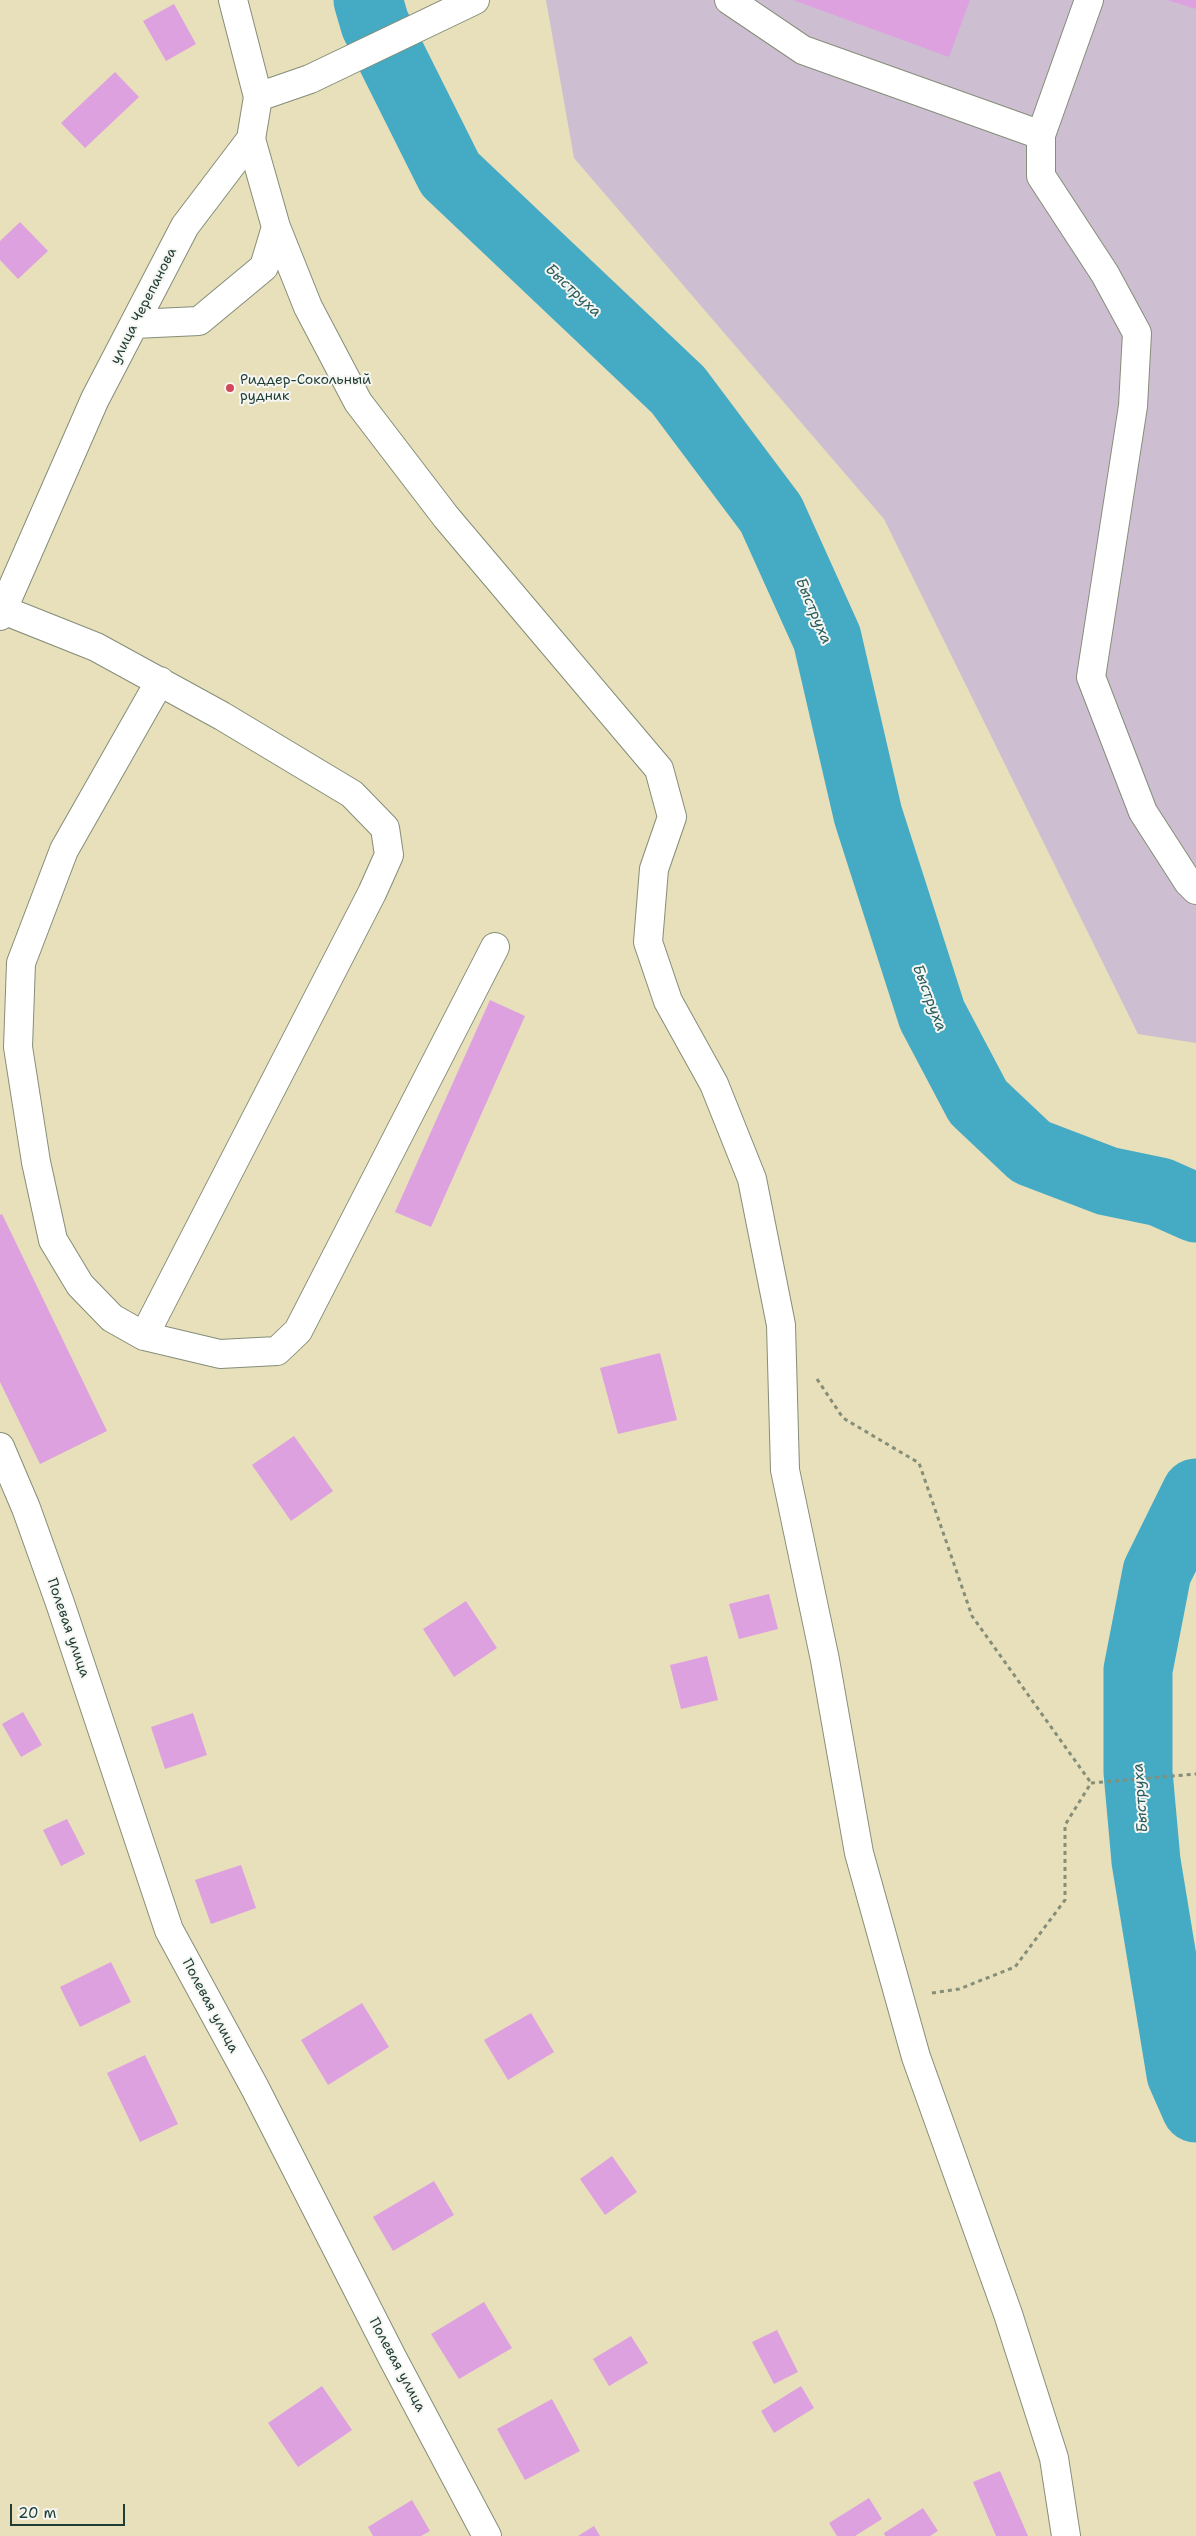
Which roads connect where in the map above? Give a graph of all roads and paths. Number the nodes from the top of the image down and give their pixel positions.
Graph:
1 (233, 0) edge
2 (729, 0) edge
3 (1089, 0) edge
4 (469, 2) edge
5 (258, 97) junction
6 (1041, 136) junction
7 (251, 140) junction
8 (276, 227) junction
9 (134, 324) junction
10 (2, 613) edge
11 (160, 681) junction
12 (1196, 890) edge
13 (495, 947) dead end
14 (144, 1336) junction
15 (812, 1372) dead end
16 (0, 1447) edge
17 (1196, 1774) edge
18 (1091, 1783) junction
19 (899, 1998) junction
20 (488, 2536) edge
21 (1066, 2536) edge

1 - 5 street, улица Черепанова
2 - 6 street
3 - 6 street
4 - 5 street
5 - 7 street, улица Черепанова
6 - 12 street
7 - 8 street
7 - 9 street, улица Черепанова
8 - 9 street
8 - 19 street
9 - 10 street, улица Черепанова
10 - 11 street
11 - 14 street
11 - 14 street
13 - 14 street
15 - 18 path
16 - 20 street, Полевая улица
17 - 18 path
18 - 19 path
19 - 21 street

